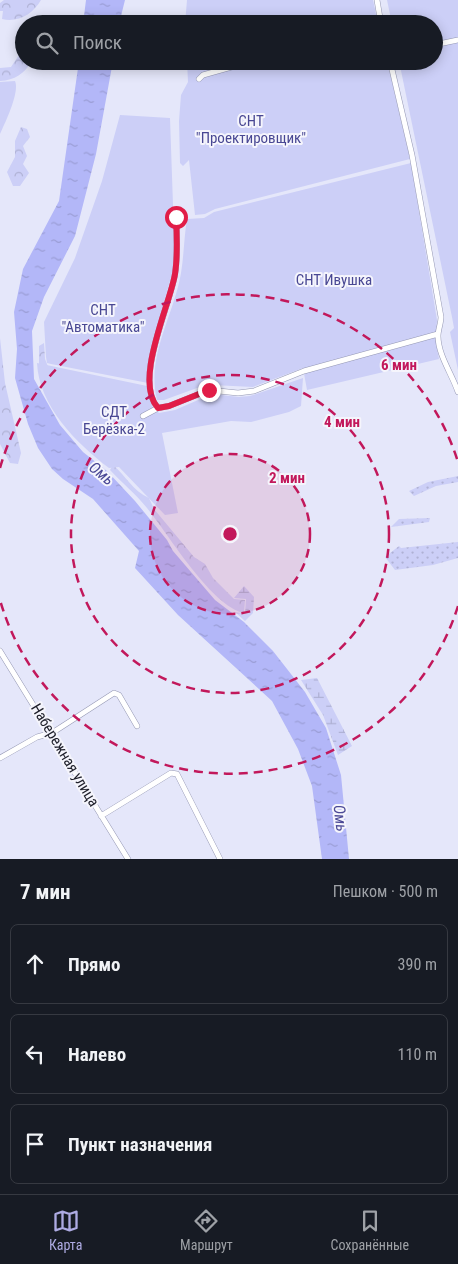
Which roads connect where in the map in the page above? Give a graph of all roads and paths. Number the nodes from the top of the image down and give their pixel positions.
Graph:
1 (377, 0) edge
2 (380, 15) edge
3 (458, 40) edge
4 (443, 43) edge
5 (220, 70) edge
6 (392, 70) edge
7 (200, 79) dead end
8 (176, 217) dead end
9 (438, 334) junction
10 (458, 392) edge
11 (158, 408) junction
12 (143, 416) dead end
13 (0, 651) edge
14 (137, 726) dead end
15 (52, 733) junction
16 (0, 758) edge
17 (101, 816) junction
18 (128, 859) edge
19 (220, 859) edge

1 - 2 street
3 - 4 street
5 - 7 street
6 - 9 street
8 - 11 street
9 - 10 street
9 - 11 street
11 - 12 street
13 - 15 street, Набережная улица
14 - 15 street
15 - 16 street
15 - 17 street, Набережная улица
17 - 18 street, Набережная улица
17 - 19 street

